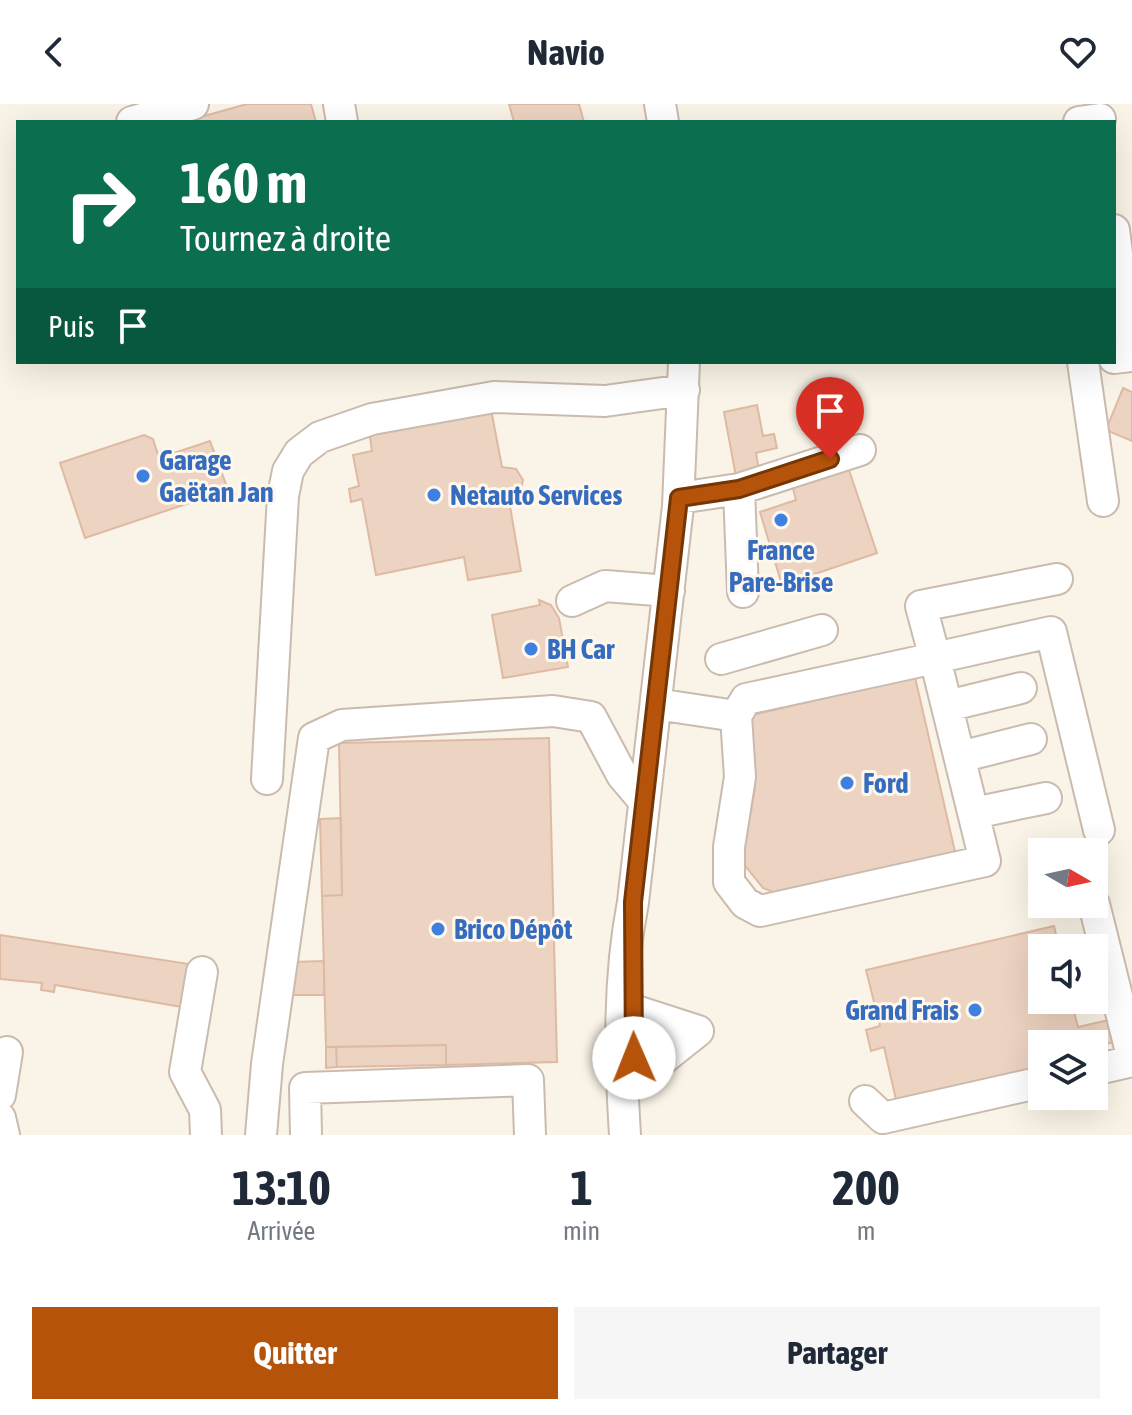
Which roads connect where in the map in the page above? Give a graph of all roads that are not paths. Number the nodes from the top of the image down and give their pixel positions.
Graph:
1 (193, 104) edge
2 (139, 120) edge
3 (1116, 246) edge
4 (1116, 358) edge
5 (1083, 364) edge
6 (684, 376) edge
7 (860, 450) dead end
8 (739, 489) junction
9 (679, 498) junction
10 (1103, 501) dead end
11 (1057, 579) dead end
12 (669, 591) junction
13 (743, 592) dead end
14 (572, 601) dead end
15 (822, 630) dead end
16 (759, 648) junction
17 (935, 658) junction
18 (721, 659) dead end
19 (1021, 688) dead end
20 (770, 694) junction
21 (656, 704) junction
22 (947, 706) junction
23 (736, 716) junction
24 (1031, 739) dead end
25 (960, 757) junction
26 (267, 779) dead end
27 (1046, 798) dead end
28 (644, 801) junction
29 (974, 813) junction
30 (1099, 830) dead end
31 (633, 902) junction
32 (1097, 918) edge
33 (202, 972) dead end
34 (633, 1010) junction
35 (7, 1052) dead end
36 (1132, 1059) edge
37 (1108, 1066) edge
38 (634, 1082) junction
39 (1028, 1085) edge
40 (0, 1095) edge
41 (865, 1101) dead end
42 (0, 1118) edge
43 (4, 1135) edge
44 (206, 1135) edge
45 (261, 1135) edge
46 (306, 1135) edge
47 (530, 1135) edge
48 (625, 1135) edge
49 (638, 1135) edge

1 - 2 street
3 - 4 street
5 - 10 street
6 - 9 street
6 - 26 street
7 - 8 street
8 - 9 street
8 - 13 street
9 - 12 street
11 - 17 street
12 - 14 street
12 - 21 street
15 - 16 street
16 - 18 street
16 - 20 street
17 - 20 street
17 - 22 street
17 - 30 street
19 - 22 street
20 - 23 street
21 - 23 street
21 - 28 street
22 - 25 street
23 - 29 street
24 - 25 street
25 - 29 street
27 - 29 street
28 - 31 street
28 - 45 street
31 - 34 street
31 - 48 street
32 - 36 street
33 - 44 street
34 - 38 street
34 - 38 street
35 - 40 street
36 - 37 street
38 - 49 street
39 - 41 street
42 - 43 street
46 - 47 street

